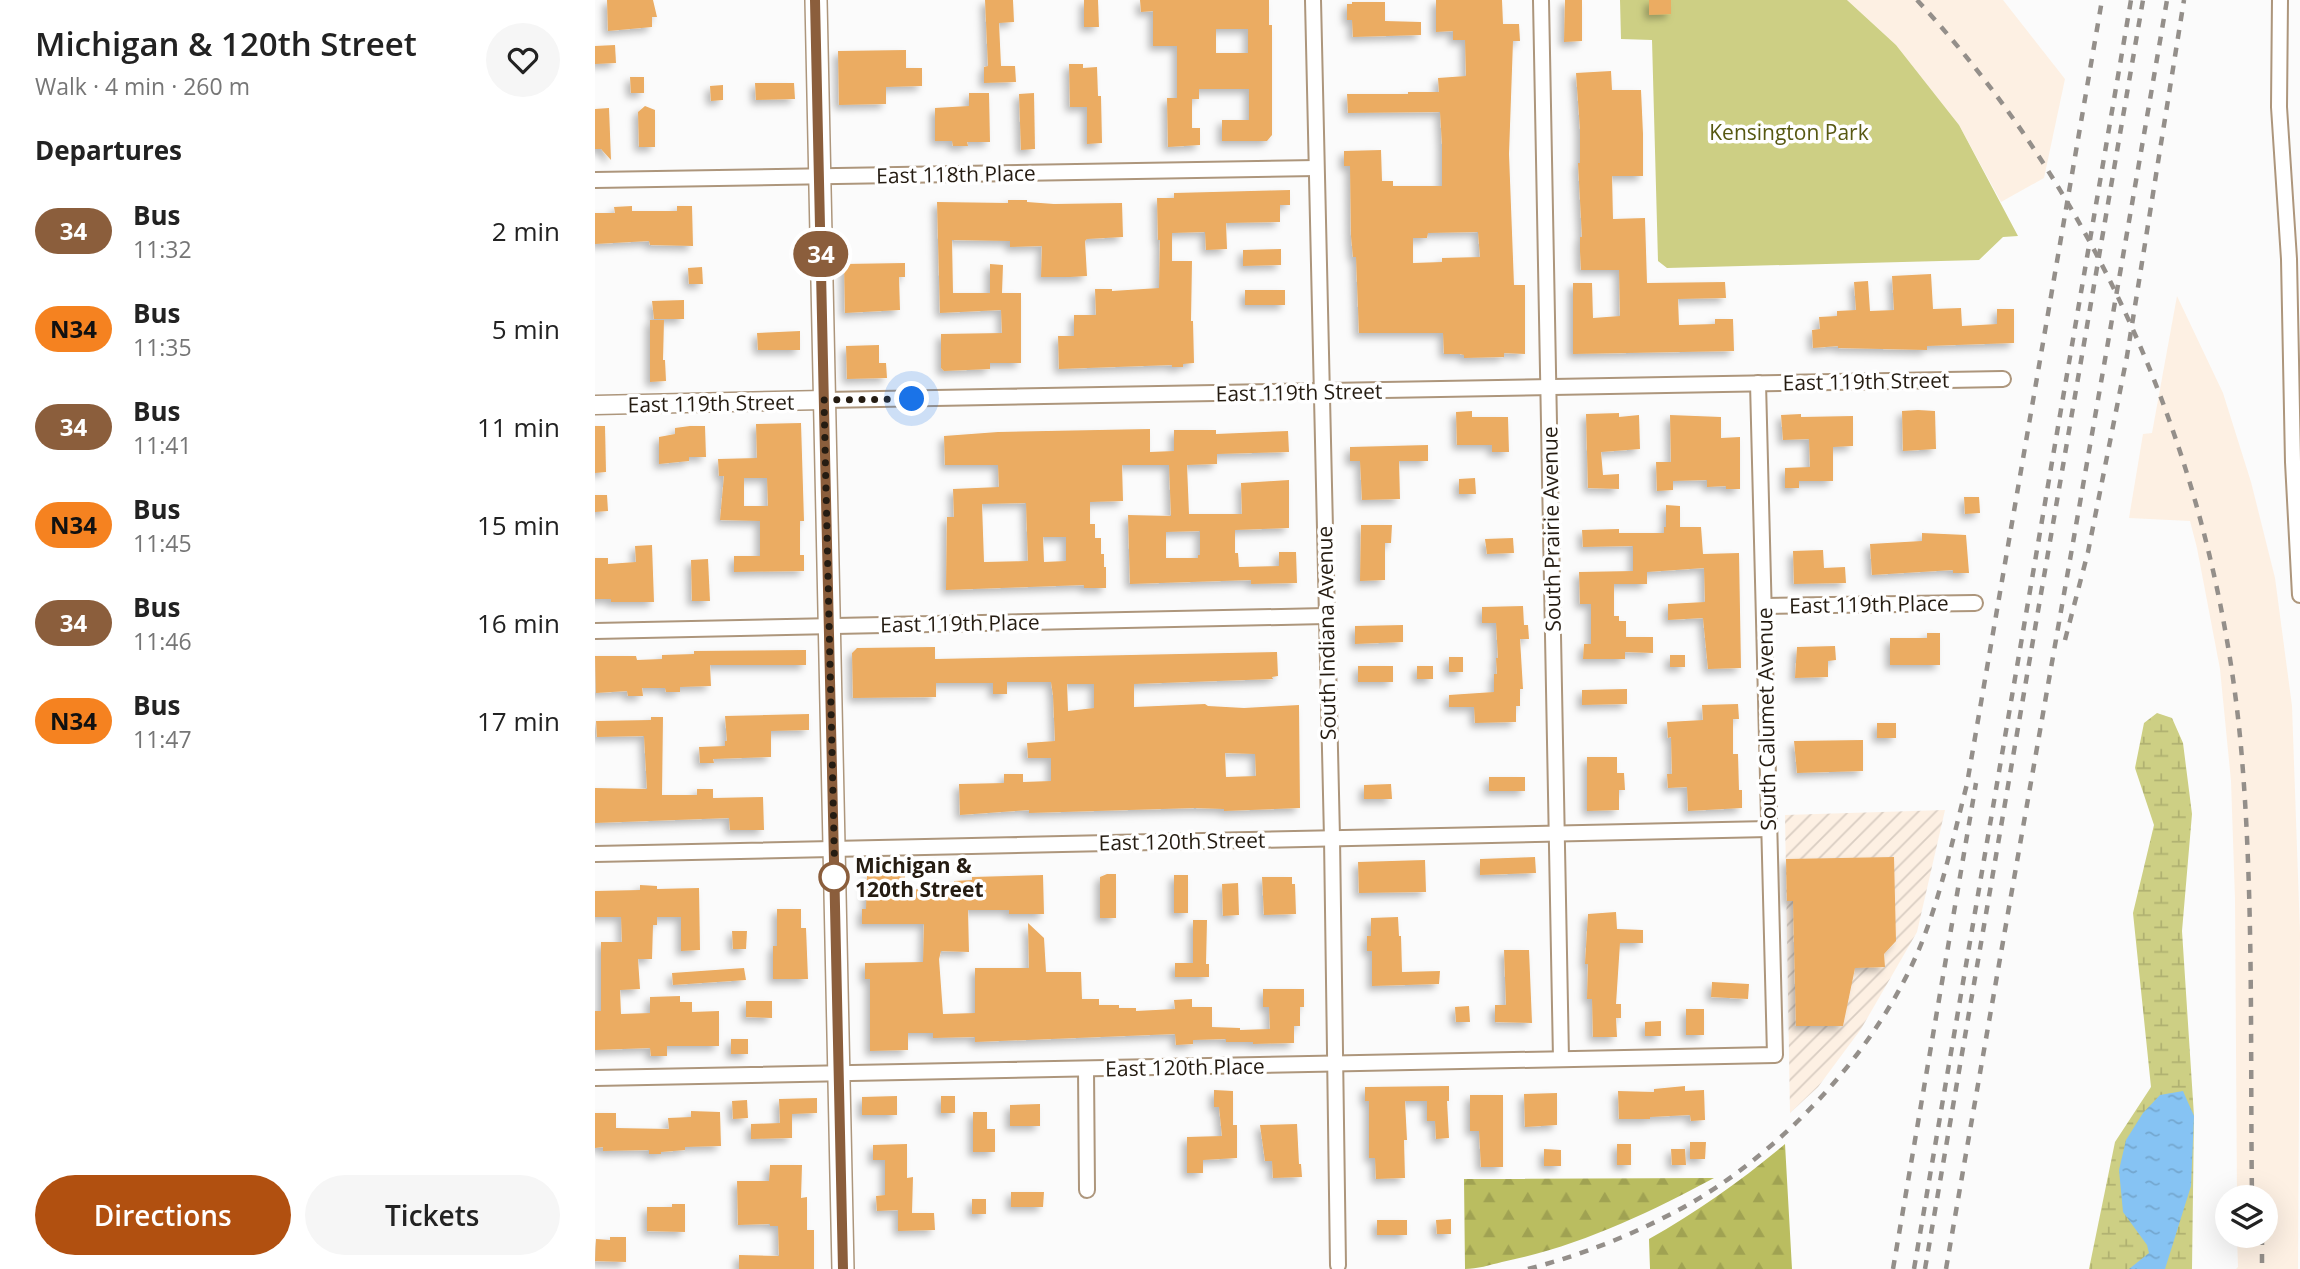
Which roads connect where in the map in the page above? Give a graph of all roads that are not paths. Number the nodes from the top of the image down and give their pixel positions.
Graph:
1 (815, 0) edge
2 (1313, 0) edge
3 (1541, 0) edge
4 (2280, 0) edge
5 (1316, 168) junction
6 (820, 177) junction
7 (595, 180) edge
8 (2003, 379) dead end
9 (1758, 383) junction
10 (1548, 387) junction
11 (1321, 391) junction
12 (824, 400) junction
13 (595, 405) edge
14 (2300, 595) edge
15 (1975, 603) dead end
16 (1763, 607) junction
17 (1326, 616) junction
18 (828, 625) junction
19 (595, 631) edge
20 (1769, 829) junction
21 (1558, 833) junction
22 (1332, 838) junction
23 (834, 849) junction
24 (595, 854) edge
25 (1775, 1055) joint
26 (1561, 1059) junction
27 (1335, 1063) junction
28 (1086, 1069) junction
29 (839, 1074) junction
30 (595, 1078) edge
31 (1087, 1190) dead end
32 (1338, 1265) dead end
33 (843, 1269) edge

1 - 6 main road
2 - 5 street, South Indiana Avenue
3 - 10 street, South Prairie Avenue
4 - 14 street
5 - 6 street, East 118th Place
5 - 11 street, South Indiana Avenue
6 - 7 street, East 118th Place
6 - 12 main road
8 - 9 street, East 119th Street
9 - 10 street, East 119th Street
9 - 16 street, South Calumet Avenue
10 - 11 street, East 119th Street
10 - 21 street, South Prairie Avenue
11 - 12 street, East 119th Street
11 - 17 street, South Indiana Avenue
12 - 13 street, East 119th Street
12 - 18 main road
15 - 16 street, East 119th Place
16 - 20 street, South Calumet Avenue
17 - 18 street, East 119th Place
17 - 22 street, South Indiana Avenue
18 - 19 street, East 119th Place
18 - 23 main road
20 - 21 street, East 120th Street
20 - 25 street, South Calumet Avenue
21 - 22 street, East 120th Street
21 - 26 street, South Prairie Avenue
22 - 23 street, East 120th Street
22 - 27 street, South Indiana Avenue
23 - 24 street, East 120th Street
23 - 29 main road
25 - 26 street, East 120th Place
26 - 27 street, East 120th Place
27 - 28 street, East 120th Place
27 - 32 street, South Indiana Avenue
28 - 29 street, East 120th Place
28 - 31 street
29 - 30 street, East 120th Place
29 - 33 main road

